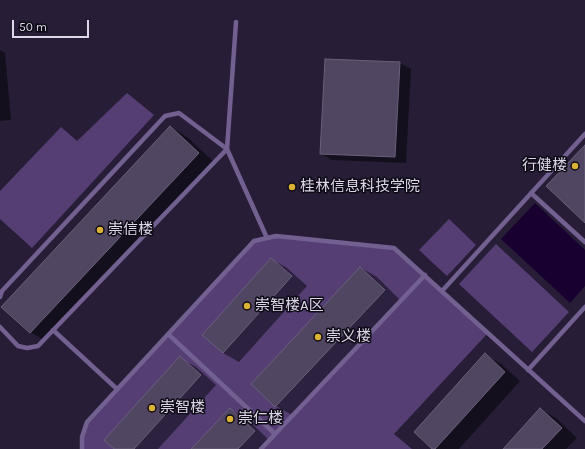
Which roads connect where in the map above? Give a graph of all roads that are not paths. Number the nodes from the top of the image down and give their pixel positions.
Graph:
1 (236, 22) dead end
2 (585, 134) edge
3 (227, 149) junction
4 (531, 194) junction
5 (267, 238) junction
6 (585, 242) edge
7 (424, 275) junction
8 (442, 292) junction
9 (0, 297) edge
10 (585, 307) edge
11 (0, 327) edge
12 (53, 330) junction
13 (168, 334) junction
14 (528, 370) junction
15 (117, 389) junction
16 (585, 421) edge
17 (275, 434) junction
18 (82, 449) edge
19 (261, 449) edge

1 - 3 lane
2 - 4 lane
3 - 5 lane
3 - 9 lane
3 - 12 lane
4 - 6 lane
4 - 8 lane
5 - 7 lane
5 - 13 lane
7 - 8 lane
7 - 17 lane
8 - 14 lane
10 - 14 lane
11 - 12 lane
12 - 15 lane
13 - 15 lane
13 - 17 lane
14 - 16 lane
15 - 18 lane
17 - 19 lane

